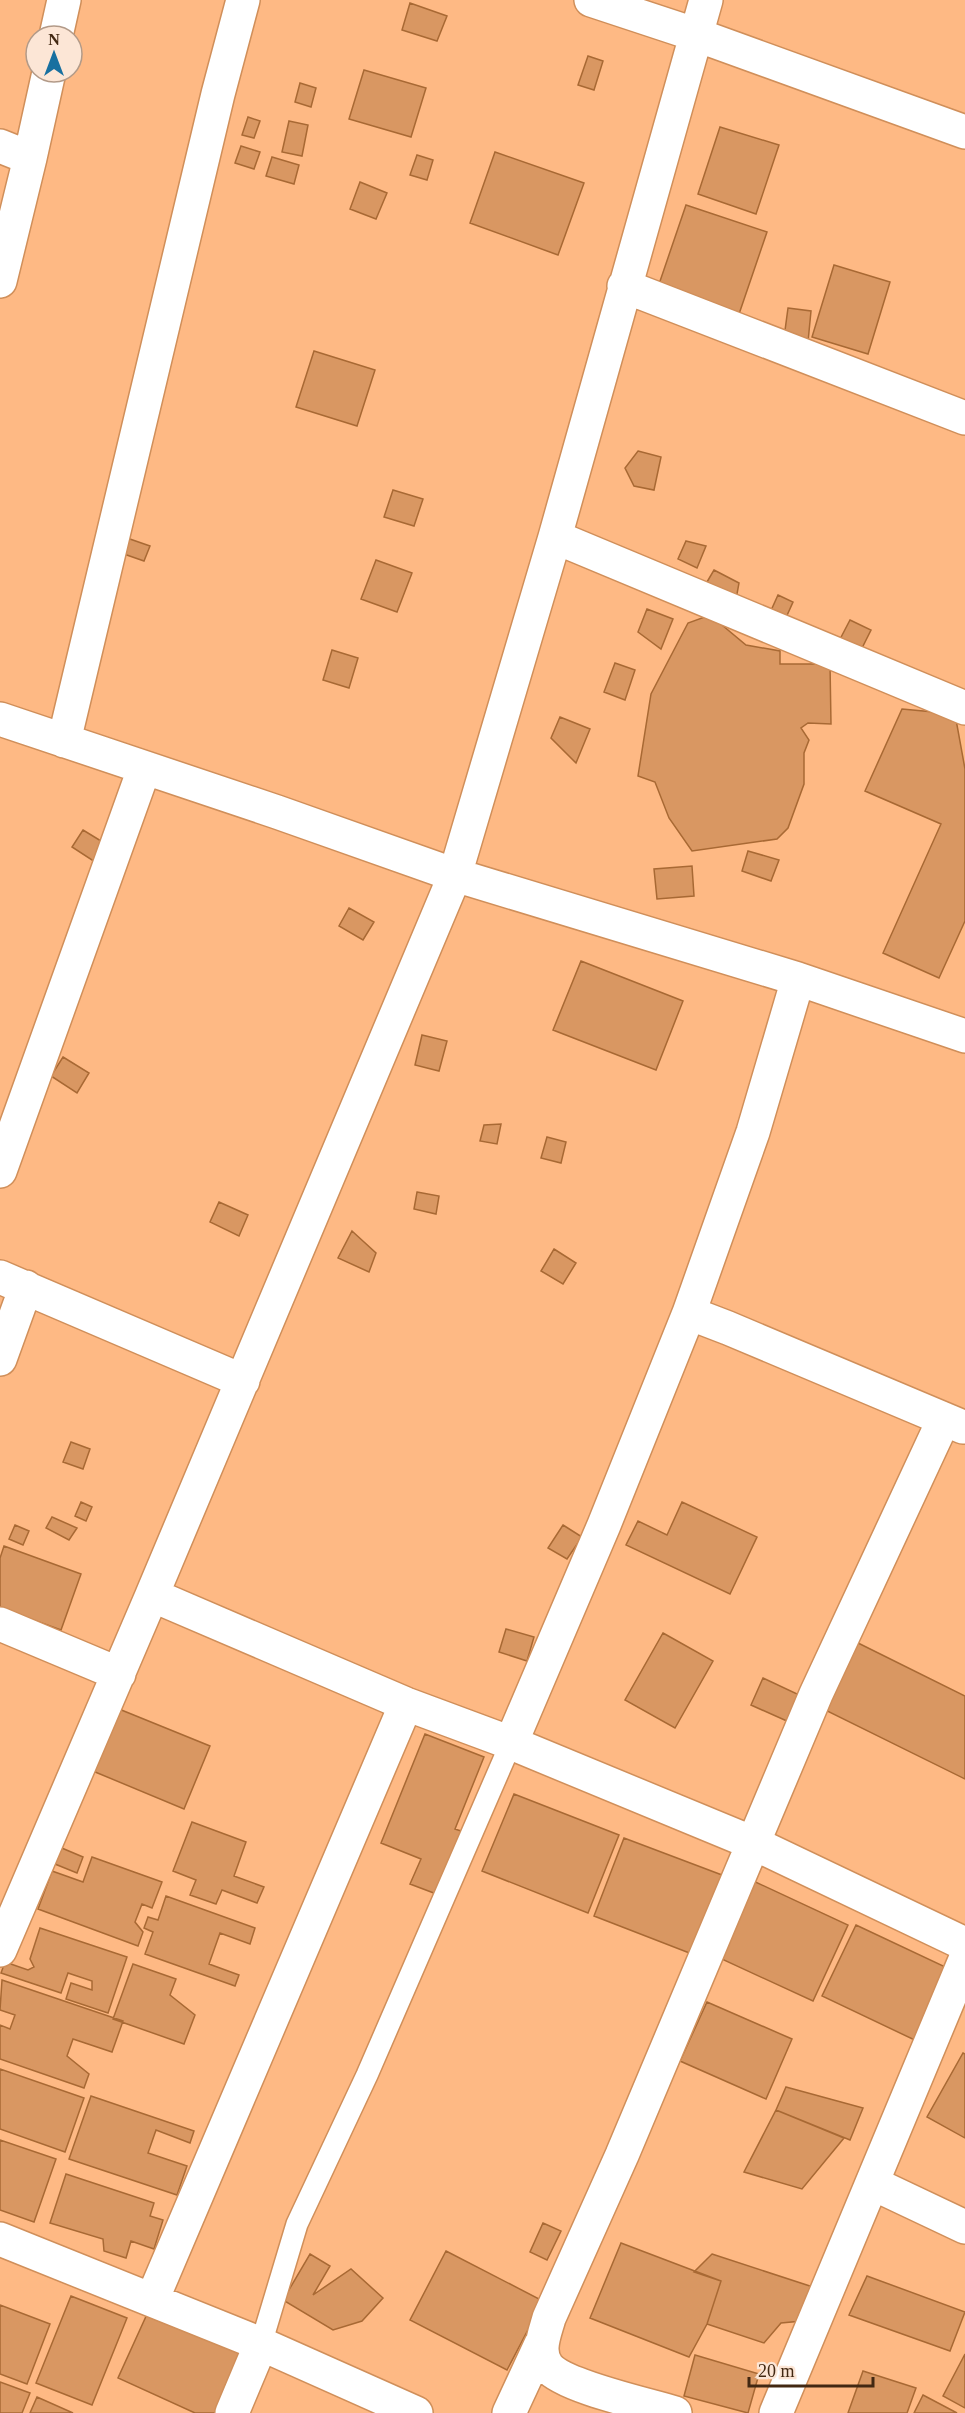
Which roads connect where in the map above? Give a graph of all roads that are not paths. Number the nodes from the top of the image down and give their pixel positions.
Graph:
1 (64, 0) edge
2 (243, 0) edge
3 (591, 0) edge
4 (706, 0) edge
5 (59, 24) edge
6 (697, 35) junction
7 (46, 84) edge
8 (965, 132) edge
9 (0, 146) edge
10 (30, 158) junction
11 (0, 281) edge
12 (624, 286) junction
13 (965, 418) edge
14 (555, 537) junction
15 (965, 708) edge
16 (0, 719) edge
17 (64, 741) junction
18 (144, 769) junction
19 (454, 875) junction
20 (798, 979) junction
21 (965, 1036) edge
22 (0, 1171) edge
23 (13, 1282) edge
24 (689, 1313) junction
25 (0, 1359) edge
26 (243, 1381) junction
27 (955, 1424) edge
28 (152, 1595) junction
29 (0, 1624) edge
30 (119, 1674) junction
31 (406, 1704) junction
32 (511, 1743) junction
33 (753, 1843) junction
34 (965, 1944) edge
35 (0, 1950) edge
36 (965, 1960) edge
37 (872, 2183) junction
38 (965, 2227) edge
39 (0, 2239) edge
40 (152, 2300) junction
41 (261, 2344) junction
42 (541, 2344) junction
43 (232, 2413) edge
44 (416, 2413) edge
45 (509, 2413) edge
46 (675, 2413) edge
47 (776, 2413) edge

1 - 5 street
2 - 17 street
3 - 6 street
4 - 6 street
6 - 8 street
6 - 12 street
7 - 10 street
9 - 10 street
10 - 11 street
12 - 13 street
12 - 14 street
14 - 15 street
14 - 19 street
16 - 17 street
17 - 18 street
18 - 19 street
18 - 22 street
19 - 20 street
19 - 26 street
20 - 21 street
20 - 24 street
23 - 25 street
23 - 26 street
24 - 27 street
24 - 32 street
26 - 28 street
27 - 33 street
28 - 30 street
28 - 31 street
29 - 30 street
30 - 35 street
31 - 32 street
31 - 40 street
32 - 33 street
32 - 41 lane
33 - 34 street
33 - 42 street
36 - 37 street
37 - 38 street
37 - 47 street
39 - 40 street
40 - 41 street
41 - 43 street
41 - 44 street
42 - 45 street
42 - 46 street

